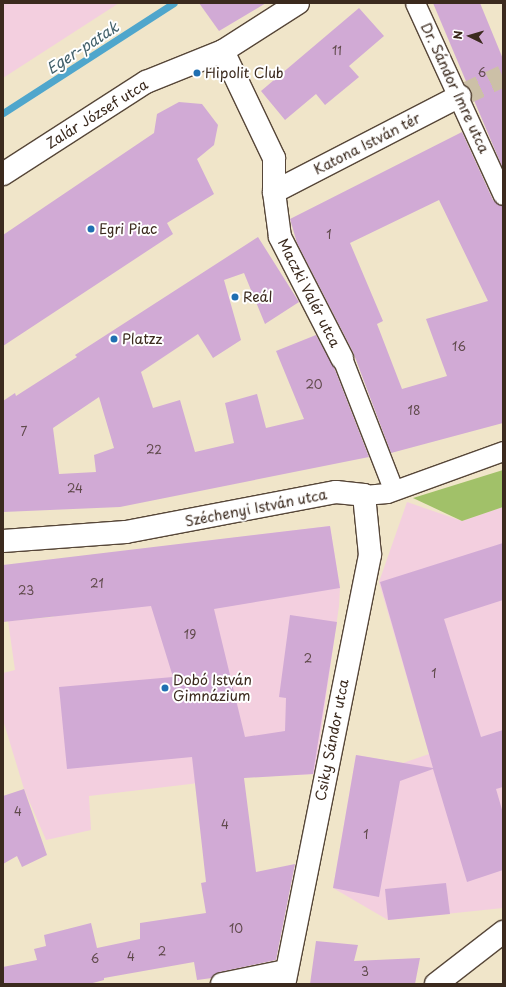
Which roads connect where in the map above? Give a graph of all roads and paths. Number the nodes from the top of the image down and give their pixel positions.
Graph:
1 (298, 3) edge
2 (415, 3) edge
3 (223, 51) junction
4 (460, 96) junction
5 (3, 174) edge
6 (274, 192) junction
7 (503, 196) edge
8 (342, 358) joint
9 (503, 451) edge
10 (393, 489) junction
11 (364, 495) junction
12 (3, 541) edge
13 (503, 932) edge
14 (285, 977) edge
15 (222, 984) edge
16 (436, 984) edge

1 - 3 street, Zalár József utca
2 - 4 street, Dr. Sándor Imre utca
3 - 5 street, Zalár József utca
3 - 6 street, Maczki Valér utca
4 - 6 street, Katona István tér
4 - 7 street, Dr. Sándor Imre utca
6 - 8 street, Maczki Valér utca
8 - 10 street, Maczki Valér utca
9 - 10 street, Széchenyi István utca
10 - 11 street, Széchenyi István utca
11 - 12 street, Széchenyi István utca
11 - 14 street, Csiky Sándor utca
13 - 16 street
14 - 15 street

